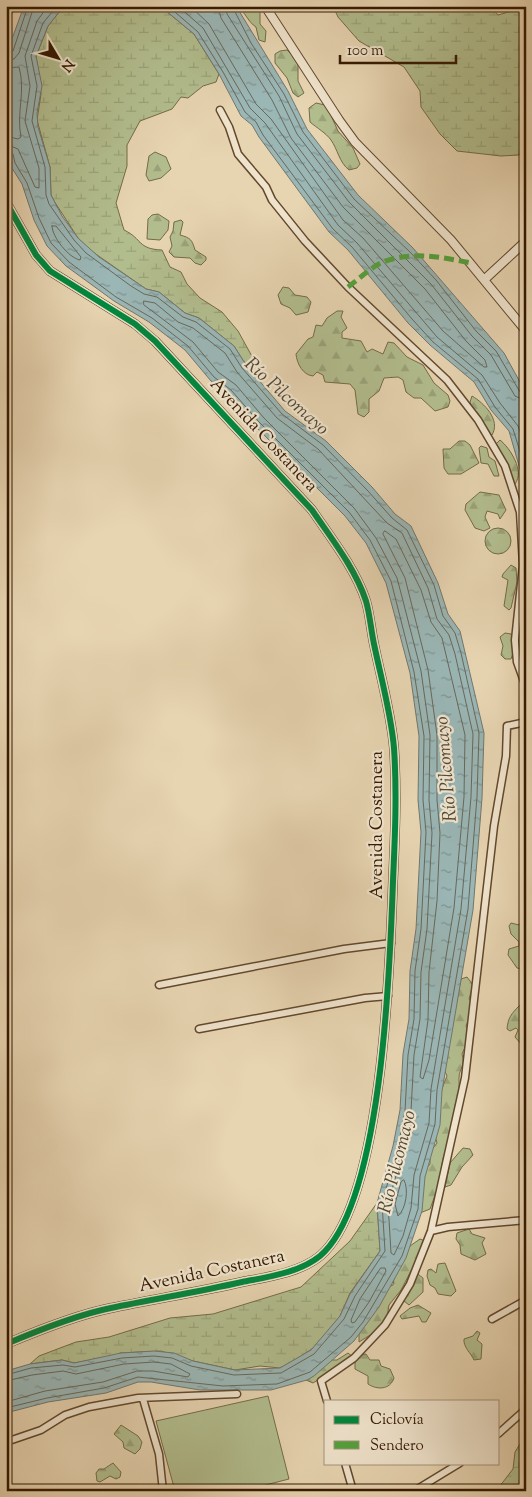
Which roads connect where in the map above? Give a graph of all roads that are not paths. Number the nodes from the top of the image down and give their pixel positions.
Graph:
1 (11, 6) edge
2 (265, 6) edge
3 (6, 15) edge
4 (220, 110) dead end
5 (6, 202) edge
6 (526, 240) edge
7 (485, 279) junction
8 (526, 331) edge
9 (526, 687) edge
10 (526, 722) edge
11 (391, 943) junction
12 (159, 985) dead end
13 (388, 996) junction
14 (199, 1029) dead end
15 (526, 1220) edge
16 (431, 1231) junction
17 (526, 1300) edge
18 (492, 1319) dead end
19 (6, 1344) edge
20 (237, 1394) dead end
21 (143, 1399) junction
22 (327, 1400) edge
23 (526, 1409) edge
24 (500, 1432) edge
25 (6, 1442) edge
26 (345, 1464) edge
27 (458, 1464) edge
28 (163, 1491) edge
29 (353, 1491) edge
30 (414, 1491) edge

1 - 3 street
2 - 7 street
4 - 9 street
5 - 11 street, Avenida Costanera
6 - 7 street
7 - 8 street
10 - 16 street
11 - 12 street
11 - 13 street, Avenida Costanera
13 - 14 street
13 - 19 street, Avenida Costanera
15 - 16 street
16 - 22 street
17 - 18 street
20 - 21 street
21 - 25 street
21 - 28 street
23 - 24 street
26 - 29 street
27 - 30 street

